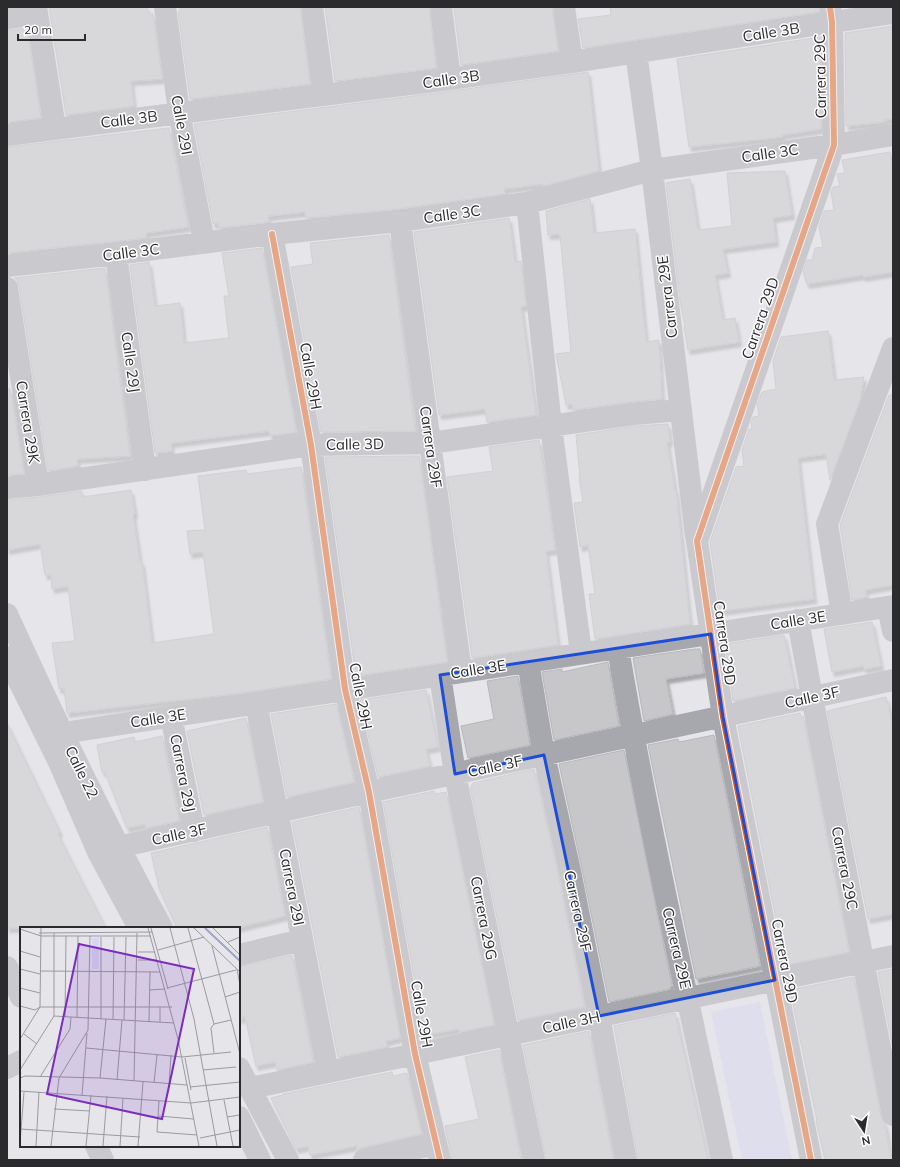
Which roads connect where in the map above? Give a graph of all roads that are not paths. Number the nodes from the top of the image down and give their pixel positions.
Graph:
1 (165, 7) edge
2 (312, 7) edge
3 (441, 7) edge
4 (564, 7) edge
5 (36, 10) edge
6 (893, 13) edge
7 (831, 15) edge
8 (7, 18) edge
9 (636, 52) junction
10 (572, 62) junction
11 (450, 79) junction
12 (324, 95) junction
13 (179, 112) junction
14 (55, 128) junction
15 (7, 134) edge
16 (893, 135) edge
17 (834, 144) junction
18 (652, 170) junction
19 (527, 203) junction
20 (400, 221) junction
21 (272, 234) junction
22 (204, 242) junction
23 (116, 254) junction
24 (7, 266) edge
25 (7, 288) edge
26 (893, 348) edge
27 (681, 410) junction
28 (551, 426) junction
29 (430, 443) junction
30 (311, 445) junction
31 (145, 470) junction
32 (38, 486) junction
33 (7, 488) edge
34 (697, 541) junction
35 (890, 606) edge
36 (7, 614) edge
37 (842, 614) junction
38 (798, 620) junction
39 (893, 631) edge
40 (711, 634) junction
41 (618, 648) junction
42 (581, 653) junction
43 (7, 657) edge
44 (528, 662) junction
45 (450, 674) junction
46 (893, 680) edge
47 (345, 689) junction
48 (812, 697) junction
49 (256, 703) junction
50 (171, 716) junction
51 (723, 717) junction
52 (63, 733) junction
53 (633, 736) junction
54 (544, 755) junction
55 (455, 774) junction
56 (369, 792) junction
57 (277, 813) junction
58 (194, 831) junction
59 (108, 851) junction
60 (139, 927) edge
61 (161, 927) edge
62 (302, 940) junction
63 (240, 955) edge
64 (893, 956) edge
65 (863, 962) junction
66 (7, 967) edge
67 (775, 980) junction
68 (20, 995) edge
69 (688, 998) junction
70 (599, 1016) junction
71 (507, 1035) junction
72 (415, 1054) junction
73 (20, 1062) edge
74 (7, 1068) edge
75 (240, 1070) edge
76 (328, 1072) junction
77 (250, 1088) junction
78 (893, 1115) edge
79 (240, 1119) edge
80 (96, 1147) edge
81 (438, 1152) edge
82 (103, 1160) edge
83 (260, 1160) edge
84 (288, 1160) edge
85 (364, 1160) edge
86 (534, 1160) edge
87 (626, 1160) edge
88 (722, 1160) edge
89 (811, 1160) edge

1 - 13 street, Calle 29I
2 - 12 street
3 - 11 street
4 - 10 street
5 - 8 street
5 - 14 street
6 - 7 street, Calle 3B
7 - 9 street, Calle 3B
7 - 17 street, Carrera 29C
9 - 10 street, Calle 3B
9 - 18 street, Carrera 29E
10 - 11 street, Calle 3B
11 - 12 street, Calle 3B
12 - 13 street, Calle 3B
13 - 14 street, Calle 3B
13 - 22 street, Calle 29I
14 - 15 street, Calle 3B
16 - 17 street, Calle 3C
17 - 18 street, Calle 3C
17 - 34 street, Carrera 29D
18 - 19 street, Calle 3C
18 - 27 street, Carrera 29E
19 - 20 street, Calle 3C
19 - 28 street
20 - 21 street, Calle 3C
20 - 29 street, Carrera 29F
21 - 22 street, Calle 3C
21 - 30 street, Calle 29H
22 - 23 street, Calle 3C
23 - 24 street, Calle 3C
23 - 31 street, Calle 29J
25 - 32 street, Carrera 29K
26 - 37 street
27 - 28 street, Calle 3D
27 - 34 street, Carrera 29E
28 - 29 street, Calle 3D
28 - 42 street
29 - 30 street, Calle 3D
29 - 45 street, Carrera 29F
30 - 31 street, Calle 3D
30 - 47 street, Calle 29H
31 - 32 street, Calle 3D
32 - 33 street, Calle 3D
34 - 40 street, Carrera 29D
35 - 37 street, Calle 3E
35 - 39 street
36 - 52 street, Calle 22
37 - 38 street, Calle 3E
38 - 40 street, Calle 3E
38 - 48 street, Carrera 29C
40 - 41 street, Calle 3E
40 - 51 street, Carrera 29D
41 - 42 street, Calle 3E
41 - 53 street, Carrera 29E
42 - 44 street, Calle 3E
43 - 59 street, Calle 22
44 - 45 street, Calle 3E
44 - 54 street, Carrera 29F
45 - 47 street, Calle 3E
45 - 55 street, Carrera 29G
46 - 48 street, Calle 3F
47 - 49 street, Calle 3E
47 - 56 street, Calle 29H
48 - 51 street, Calle 3F
48 - 65 street, Carrera 29C
49 - 50 street, Calle 3E
49 - 57 street, Carrera 29I
50 - 52 street, Calle 3E
50 - 58 street, Carrera 29J
51 - 53 street, Calle 3F
51 - 67 street, Carrera 29D
52 - 59 street, Calle 22
53 - 54 street, Calle 3F
53 - 69 street, Carrera 29E
54 - 55 street, Calle 3F
54 - 70 street, Carrera 29F
55 - 56 street, Calle 3F
55 - 71 street, Carrera 29G
56 - 57 street, Calle 3F
56 - 72 street, Calle 29H
57 - 58 street, Calle 3F
57 - 62 street, Carrera 29I
58 - 59 street, Calle 3F
59 - 60 street, Calle 22
59 - 61 street, Calle 22
62 - 63 street
62 - 76 street, Carrera 29I
64 - 65 street, Calle 3H
65 - 67 street, Calle 3H
65 - 78 street, Carrera 29C
66 - 68 street
67 - 69 street, Calle 3H
67 - 89 street, Carrera 29D
69 - 70 street, Calle 3H
69 - 88 street, Carrera 29E
70 - 71 street, Calle 3H
70 - 87 street, Carrera 29F
71 - 72 street, Calle 3H
71 - 86 street, Carrera 29G
72 - 76 street, Calle 3H
72 - 81 street, Calle 29H
73 - 74 street
75 - 77 street
76 - 77 street, Calle 3H
77 - 84 street
79 - 83 street
80 - 82 street
81 - 85 street

